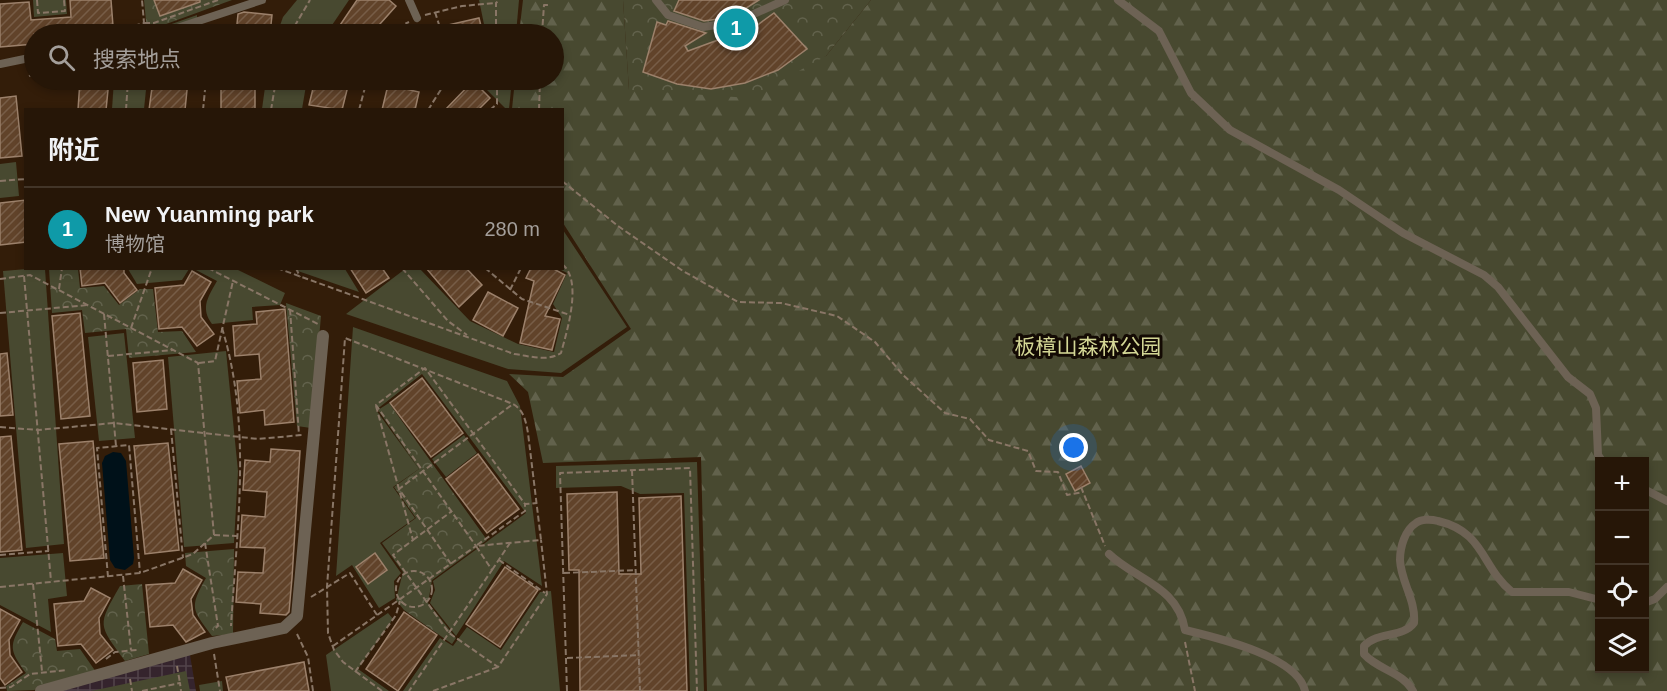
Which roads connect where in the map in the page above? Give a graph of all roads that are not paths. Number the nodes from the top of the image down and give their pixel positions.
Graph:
1 (262, 0) edge
2 (409, 0) edge
3 (656, 0) edge
4 (785, 0) edge
5 (1118, 0) edge
6 (417, 18) road end
7 (189, 24) edge
8 (24, 59) edge
9 (0, 64) edge
10 (323, 336) road end
11 (1600, 457) edge
12 (1649, 492) edge
13 (1667, 501) edge
14 (1109, 554) road end
15 (1667, 587) edge
16 (1595, 599) edge
17 (1649, 601) edge
18 (41, 691) edge
19 (1305, 691) edge
20 (1413, 691) edge

1 - 7 lane
2 - 6 lane
3 - 4 lane
5 - 11 lane
8 - 9 lane
10 - 18 street
12 - 13 lane
14 - 19 lane
15 - 17 lane
16 - 20 lane

